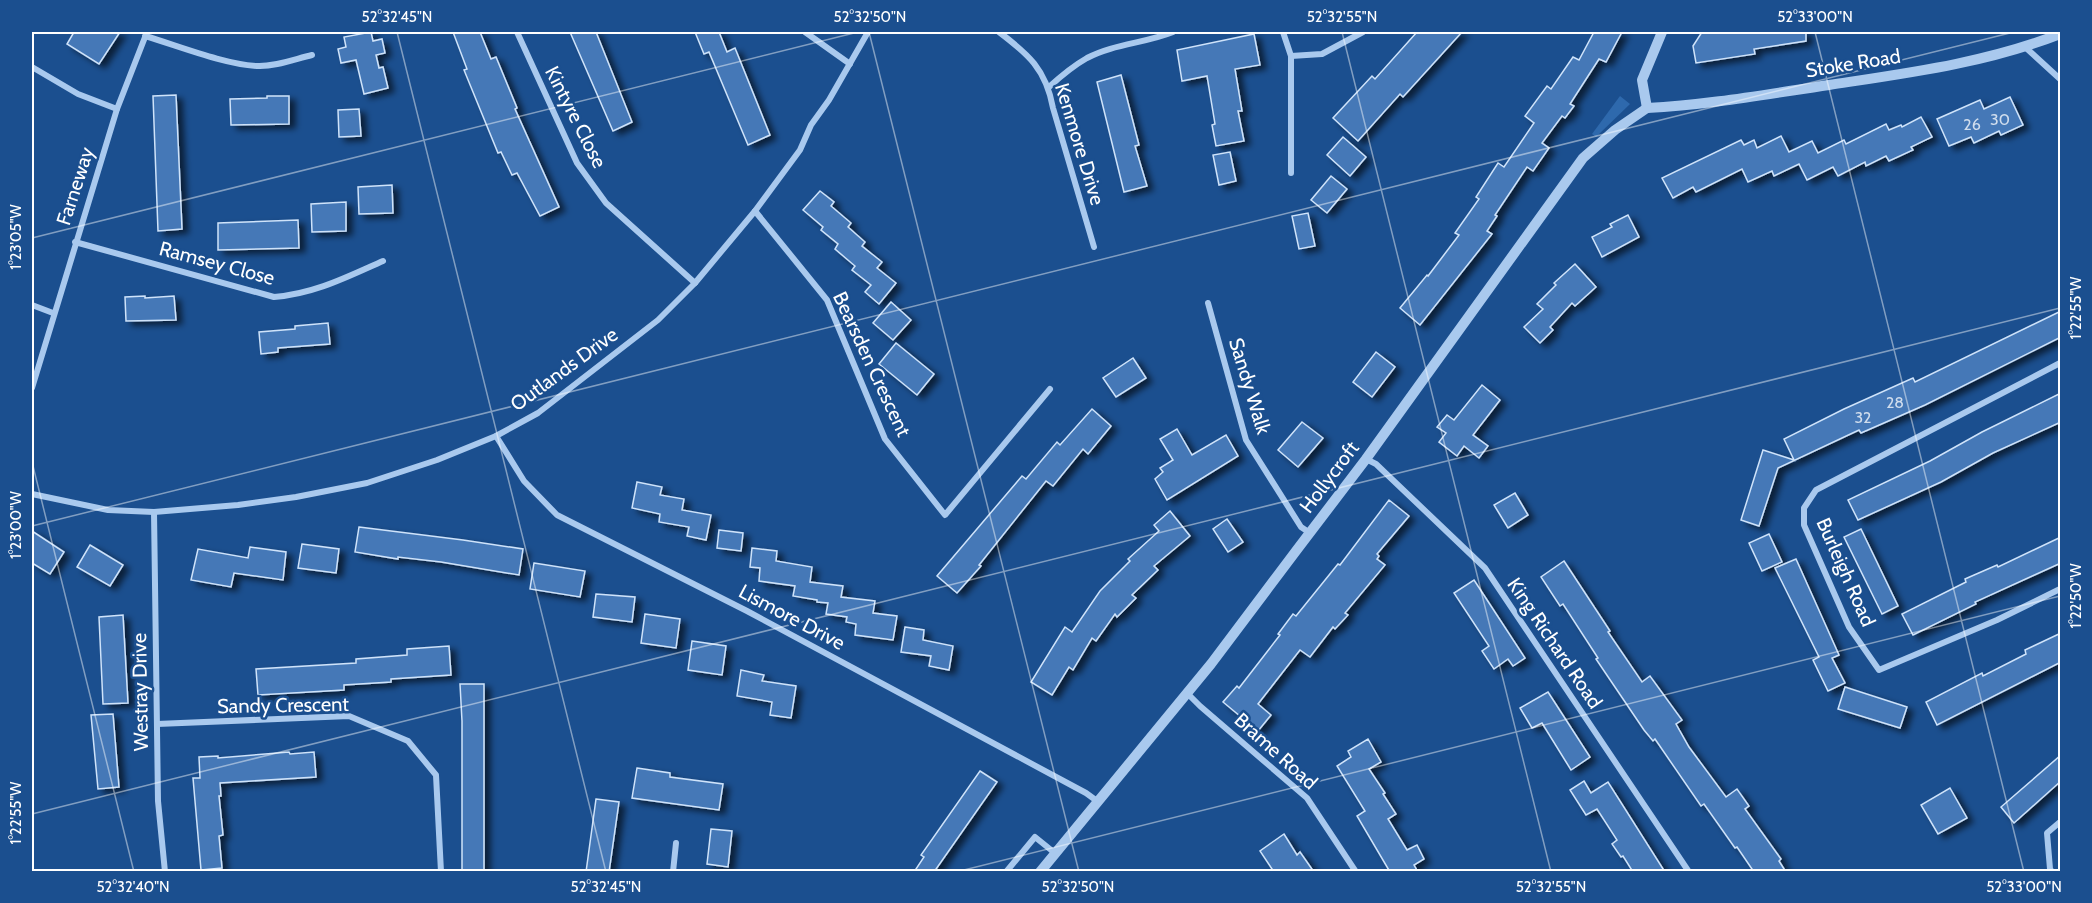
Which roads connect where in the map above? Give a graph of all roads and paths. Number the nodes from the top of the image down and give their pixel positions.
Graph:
1 (517, 32) edge
2 (805, 32) edge
3 (868, 32) edge
4 (999, 32) edge
5 (1173, 32) edge
6 (1283, 32) edge
7 (1363, 32) edge
8 (1662, 32) edge
9 (146, 34) edge
10 (2061, 34) edge
11 (2025, 47) junction
12 (312, 55) dead end
13 (1292, 56) junction
14 (850, 64) junction
15 (32, 67) edge
16 (2061, 79) edge
17 (1049, 87) junction
18 (117, 108) junction
19 (1647, 108) junction
20 (1291, 173) dead end
21 (755, 211) junction
22 (75, 242) junction
23 (1094, 247) dead end
24 (382, 261) dead end
25 (696, 283) junction
26 (1208, 303) dead end
27 (32, 305) edge
28 (53, 313) junction
29 (2061, 363) edge
30 (32, 388) edge
31 (1050, 389) dead end
32 (496, 436) junction
33 (1366, 459) junction
34 (32, 494) edge
35 (154, 512) junction
36 (1310, 533) junction
37 (2061, 590) edge
38 (1187, 693) junction
39 (157, 724) junction
40 (1097, 801) junction
41 (2061, 822) edge
42 (676, 843) dead end
43 (1056, 854) junction
44 (165, 872) edge
45 (441, 872) edge
46 (673, 872) edge
47 (1006, 872) edge
48 (1040, 872) edge
49 (1356, 872) edge
50 (1689, 872) edge
51 (2052, 872) edge

1 - 25 street, Kintyre Close
2 - 14 street
3 - 14 street, Outlands Drive
4 - 17 street, Kenmore Drive
5 - 17 street
6 - 13 street
7 - 13 street
8 - 19 street
9 - 12 street
9 - 18 street, Farneway
10 - 11 street, Stoke Road
11 - 16 street
11 - 19 street, Stoke Road
13 - 20 street
14 - 21 street, Outlands Drive
15 - 18 street
17 - 23 street, Kenmore Drive
18 - 22 street, Farneway
19 - 33 street, Hollycroft
21 - 25 street, Outlands Drive
21 - 31 street, Bearsden Crescent
22 - 24 street, Ramsey Close
22 - 28 street, Farneway
25 - 32 street, Outlands Drive
26 - 36 street, Sandy Walk
27 - 28 street
28 - 30 street, Farneway
29 - 37 street, Burleigh Road
32 - 35 street, Outlands Drive
32 - 40 street, Lismore Drive
33 - 36 street, Hollycroft
33 - 50 street, King Richard Road
34 - 35 street, Outlands Drive
35 - 39 street, Westray Drive
36 - 38 street, Hollycroft
38 - 40 street, Hollycroft
38 - 49 street, Brame Road
39 - 44 street, Westray Drive
39 - 45 street, Sandy Crescent
40 - 43 street, Hollycroft
41 - 51 street
42 - 46 street
43 - 47 street
43 - 48 street, Hollycroft

